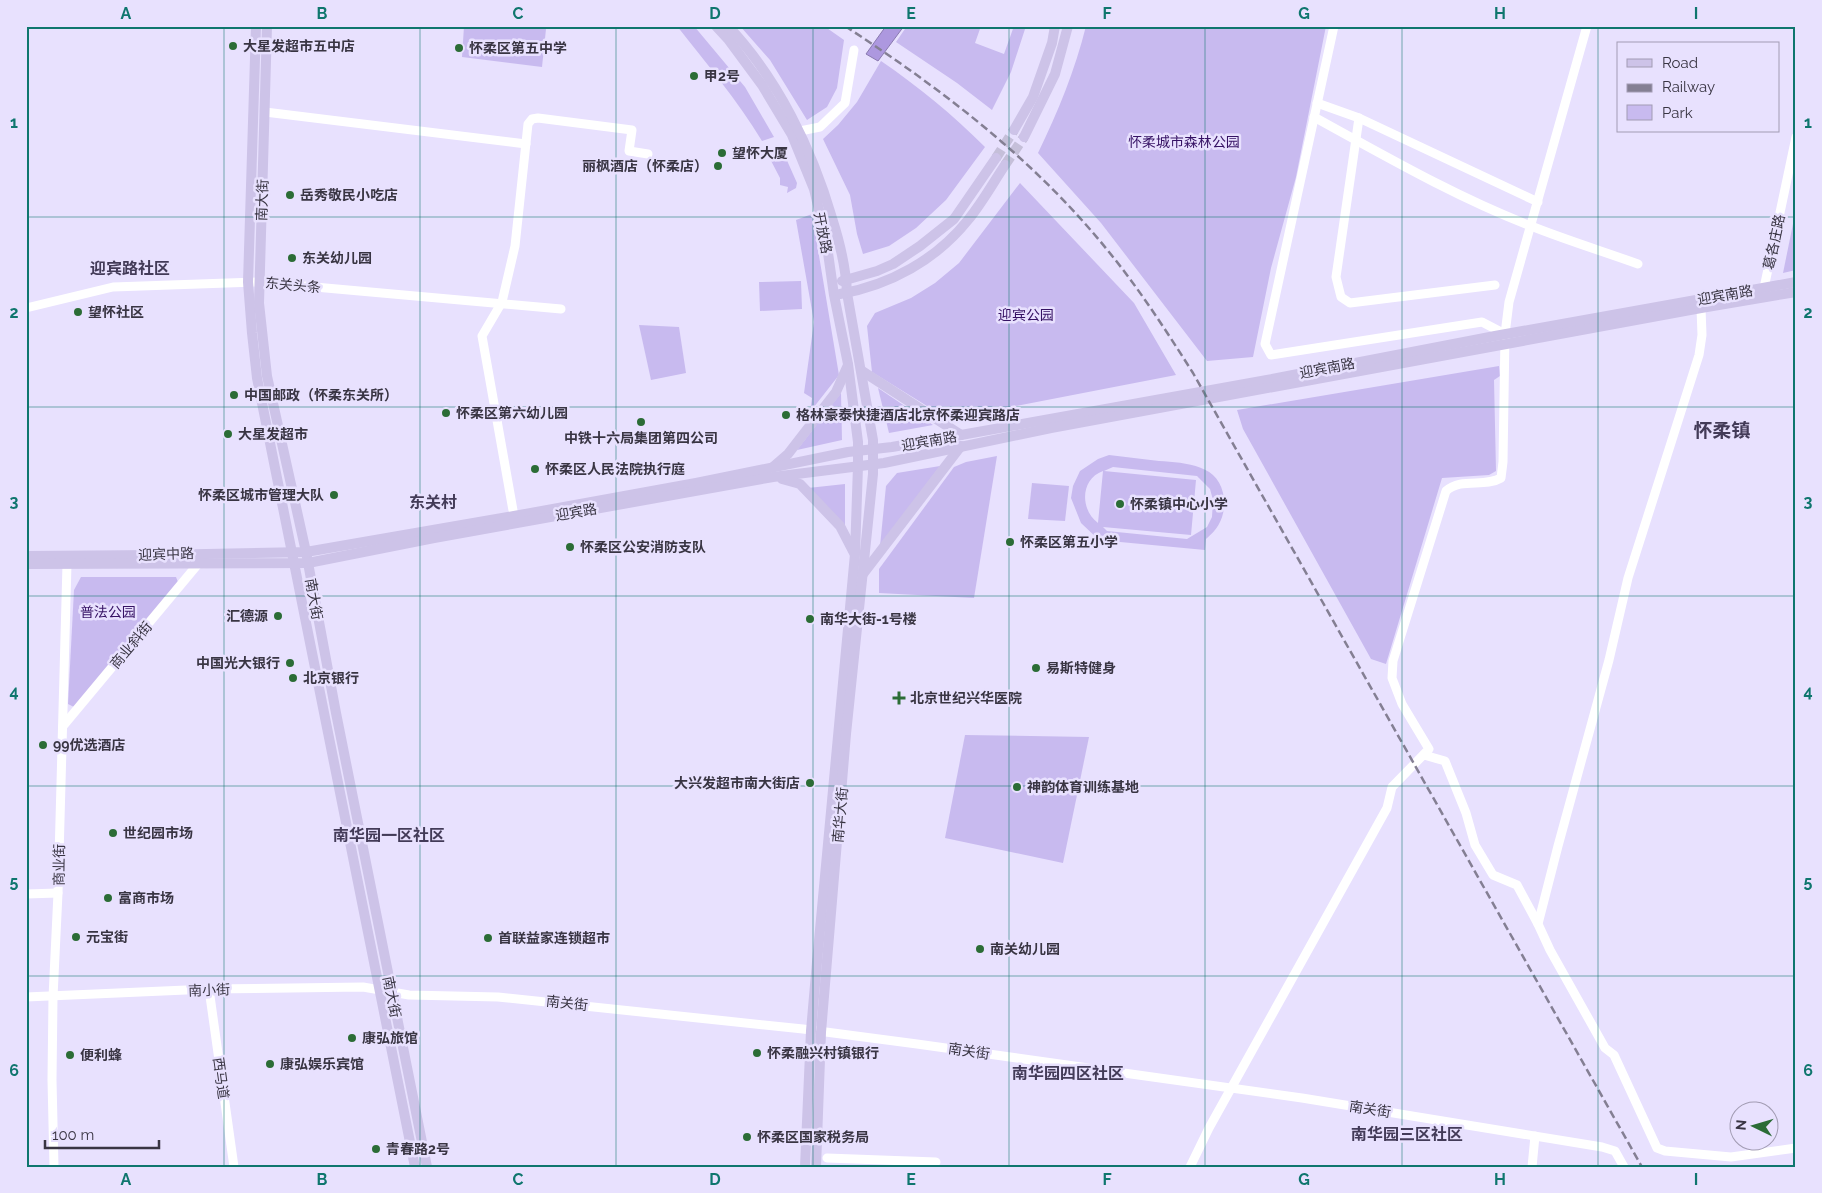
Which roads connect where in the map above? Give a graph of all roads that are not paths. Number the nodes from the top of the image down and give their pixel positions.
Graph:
1 (256, 26) edge
2 (267, 26) edge
3 (716, 26) edge
4 (728, 26) edge
5 (1055, 26) edge
6 (1068, 26) edge
7 (1334, 26) edge
8 (1587, 26) edge
9 (854, 50) dead end
10 (1317, 103) junction
11 (265, 112) junction
12 (1314, 116) junction
13 (1359, 118) junction
14 (1014, 130) tunnel mouth
15 (800, 131) junction
16 (1024, 137) tunnel mouth
17 (1796, 138) edge
18 (1356, 139) junction
19 (526, 144) junction
20 (648, 154) dead end
21 (996, 158) tunnel mouth
22 (1005, 165) tunnel mouth
23 (1538, 202) junction
24 (1531, 226) junction
25 (1638, 264) dead end
26 (846, 280) junction
27 (254, 282) junction
28 (1796, 282) edge
29 (832, 283) junction
30 (1495, 286) dead end
31 (1764, 288) junction
32 (1796, 292) edge
33 (846, 293) junction
34 (834, 295) junction
35 (502, 302) junction
36 (26, 308) edge
37 (1701, 308) junction
38 (561, 309) dead end
39 (1505, 339) junction
40 (848, 364) junction
41 (862, 371) junction
42 (960, 435) junction
43 (961, 446) junction
44 (873, 450) junction
45 (858, 451) junction
46 (873, 464) junction
47 (858, 466) junction
48 (773, 473) junction
49 (514, 516) junction
50 (306, 552) junction
51 (855, 554) junction
52 (26, 556) edge
53 (293, 558) junction
54 (308, 563) junction
55 (26, 564) edge
56 (67, 564) junction
57 (198, 564) junction
58 (863, 574) junction
59 (63, 726) junction
60 (1424, 755) junction
61 (58, 892) junction
62 (26, 894) edge
63 (1538, 924) junction
64 (209, 989) junction
65 (379, 990) junction
66 (391, 993) junction
67 (53, 996) junction
68 (26, 997) edge
69 (816, 1031) junction
70 (1232, 1088) junction
71 (1534, 1136) junction
72 (1796, 1148) edge
73 (827, 1158) dead end
74 (936, 1162) dead end
75 (54, 1167) edge
76 (234, 1167) edge
77 (415, 1167) edge
78 (427, 1167) edge
79 (805, 1167) edge
80 (816, 1167) edge
81 (1190, 1167) edge
82 (1532, 1167) edge
83 (1624, 1167) edge

1 - 27 main road, 南大街
2 - 11 main road, 南大街
3 - 29 main road, 开放路
4 - 15 main road, 开放路
5 - 14 main road
6 - 16 main road
7 - 10 street
8 - 23 street
9 - 15 street
10 - 12 street
10 - 13 street
11 - 19 street
11 - 27 main road, 南大街
12 - 18 street
12 - 39 street
13 - 18 street
13 - 23 street
15 - 26 main road, 开放路
17 - 31 street, 葛各庄路
18 - 24 street
18 - 30 street
19 - 20 street
19 - 35 street
21 - 26 main road
22 - 33 main road
23 - 24 street
24 - 25 street
24 - 39 street
26 - 29 main road
26 - 33 main road, 开放路
27 - 35 street, 东关头条
27 - 36 street, 东关头条
27 - 50 main road, 南大街
27 - 53 main road, 南大街
28 - 31 main road, 迎宾南路
29 - 34 main road, 开放路
31 - 39 main road, 迎宾南路
32 - 37 main road, 迎宾南路
33 - 34 main road
33 - 41 main road, 开放路
34 - 40 main road, 开放路
35 - 38 street, 东关头条
35 - 49 street
37 - 39 main road, 迎宾南路
37 - 63 street
39 - 42 main road, 迎宾南路
39 - 43 main road, 迎宾南路
39 - 60 street
40 - 45 main road, 开放路
40 - 48 main road
41 - 42 main road
41 - 44 main road, 开放路
42 - 44 main road, 迎宾南路
43 - 46 main road, 迎宾南路
43 - 58 main road
44 - 45 main road, 迎宾南路
44 - 46 main road, 开放路
45 - 47 main road, 开放路
45 - 48 main road, 迎宾路
46 - 47 main road
46 - 58 main road, 南华大街
47 - 48 main road, 迎宾路
47 - 51 main road, 南华大街
48 - 49 main road, 迎宾路
48 - 51 main road
48 - 54 main road, 迎宾路
49 - 50 main road, 迎宾路
50 - 53 main road, 迎宾中路
50 - 54 main road, 南大街
51 - 69 main road, 南华大街
52 - 53 main road, 迎宾中路
53 - 54 main road, 迎宾路
53 - 57 main road, 迎宾中路
53 - 65 main road, 南大街
54 - 66 main road, 南大街
55 - 56 main road, 迎宾中路
56 - 57 main road, 迎宾中路
56 - 59 street, 商业街
57 - 59 street, 商业斜街
58 - 69 main road, 南华大街
59 - 61 street, 商业街
60 - 63 street
60 - 70 street
61 - 62 street
61 - 67 street, 商业街
63 - 72 street
64 - 65 street, 南小街
64 - 67 street, 南小街
64 - 76 street, 西马道
65 - 66 street, 南小街
65 - 77 main road, 南大街
66 - 69 street, 南关街
66 - 78 main road, 南大街
67 - 68 street, 南小街
67 - 75 street, 商业街
69 - 70 street, 南关街
69 - 79 main road, 南华大街
69 - 80 main road, 南华大街
70 - 71 street, 南关街
70 - 81 street
71 - 82 street
71 - 83 street, 南关街
73 - 74 street

